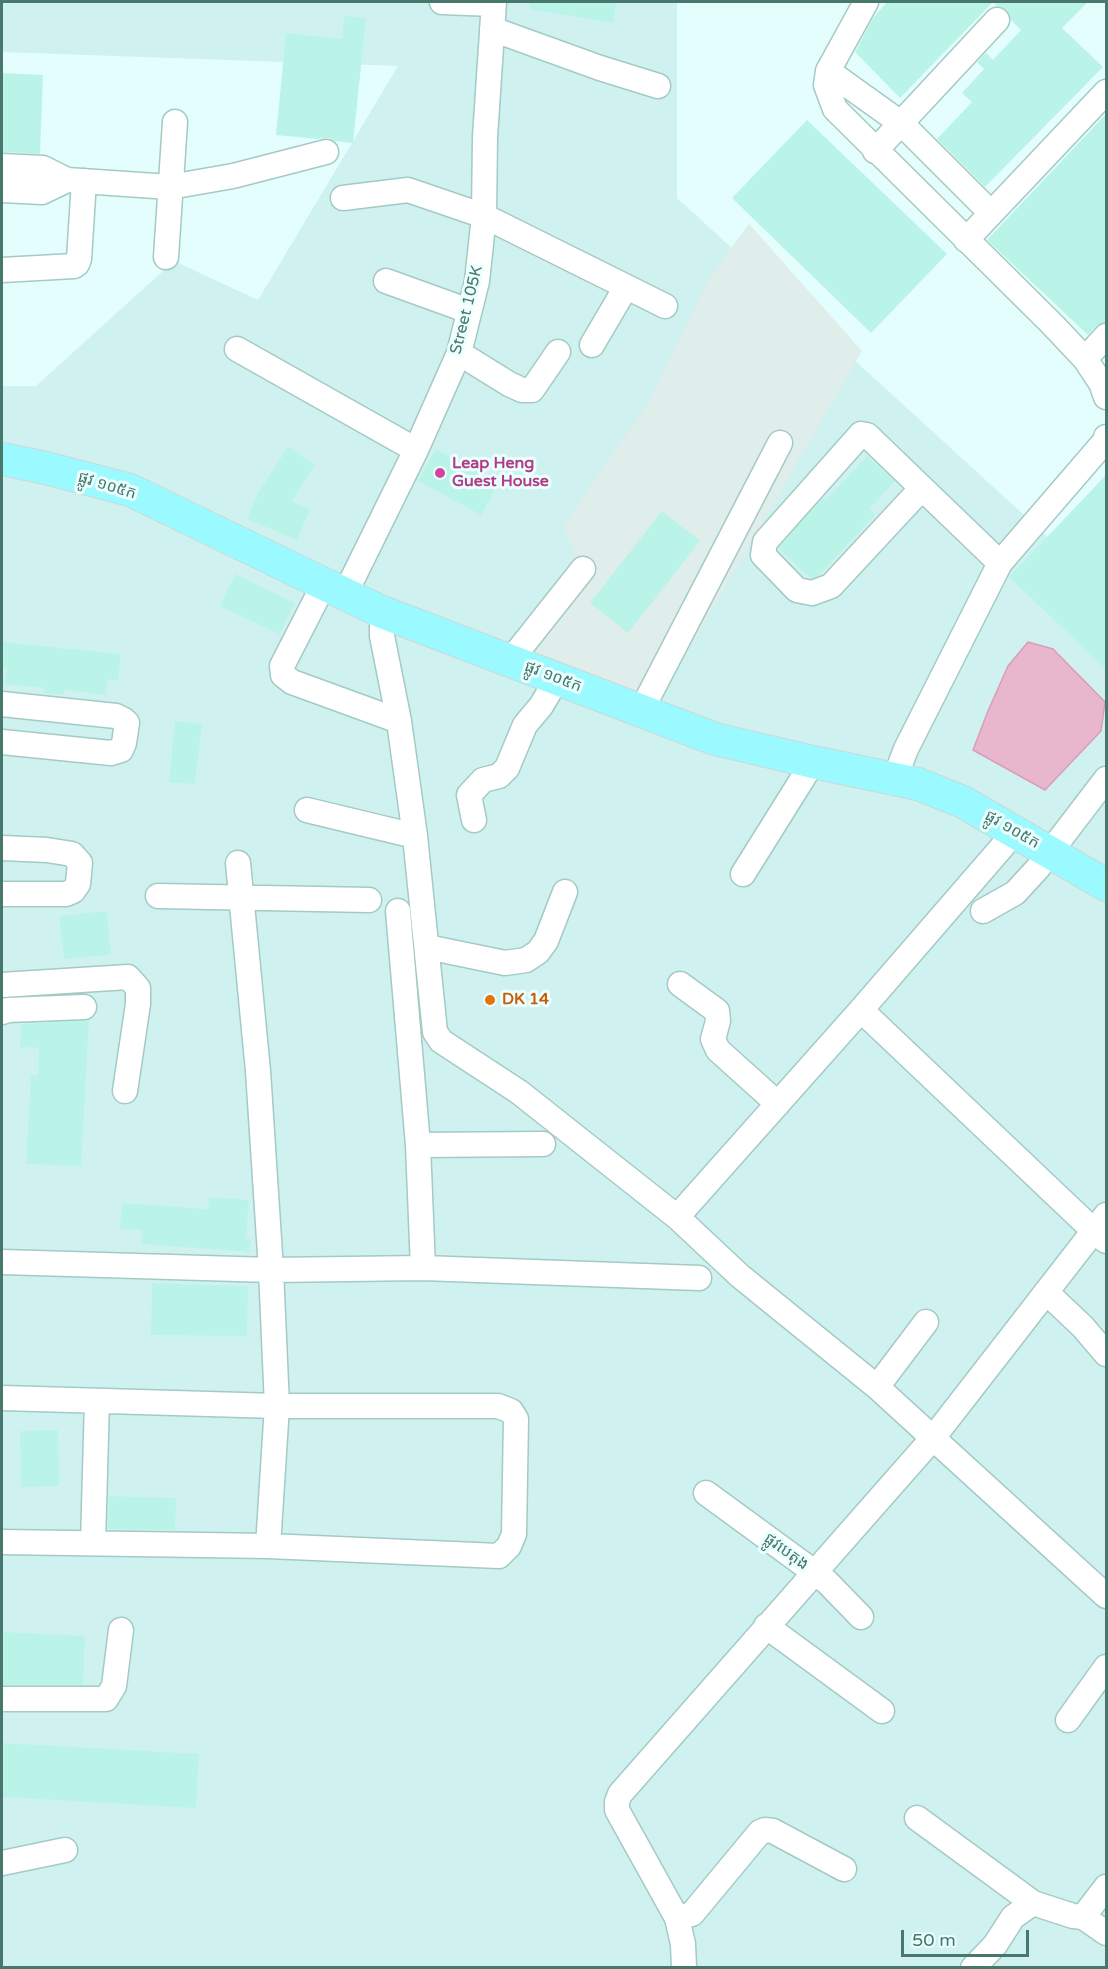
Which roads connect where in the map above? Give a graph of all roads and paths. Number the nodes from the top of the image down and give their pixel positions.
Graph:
1 (442, 2) edge
2 (866, 2) edge
3 (493, 3) edge
4 (997, 20) dead end
5 (492, 29) junction
6 (828, 71) junction
7 (658, 86) dead end
8 (1107, 92) edge
9 (175, 122) dead end
10 (902, 124) junction
11 (875, 151) junction
12 (326, 152) dead end
13 (2, 166) edge
14 (75, 180) junction
15 (170, 187) junction
16 (2, 190) edge
17 (343, 198) dead end
18 (991, 213) junction
19 (484, 216) junction
20 (966, 240) junction
21 (166, 257) dead end
22 (2, 270) edge
23 (386, 281) dead end
24 (626, 287) junction
25 (665, 306) dead end
26 (469, 311) junction
27 (1107, 336) edge
28 (592, 345) dead end
29 (237, 349) dead end
30 (558, 352) dead end
31 (459, 353) junction
32 (1084, 359) junction
33 (1107, 398) edge
34 (1107, 437) edge
35 (780, 443) dead end
36 (416, 450) junction
37 (2, 459) edge
38 (922, 488) junction
39 (1000, 563) junction
40 (584, 568) dead end
41 (334, 589) junction
42 (382, 612) junction
43 (510, 661) junction
44 (556, 679) junction
45 (4, 704) edge
46 (641, 711) junction
47 (399, 721) junction
48 (3, 742) edge
49 (813, 762) junction
50 (895, 778) junction
51 (1107, 779) edge
52 (307, 810) dead end
53 (474, 820) dead end
54 (1015, 832) junction
55 (415, 836) junction
56 (2, 848) edge
57 (1051, 853) junction
58 (238, 863) dead end
59 (743, 874) dead end
60 (1107, 885) edge
61 (565, 892) dead end
62 (2, 894) edge
63 (158, 896) dead end
64 (242, 899) junction
65 (369, 900) dead end
66 (398, 911) dead end
67 (983, 911) dead end
68 (427, 947) junction
69 (680, 984) dead end
70 (2, 985) edge
71 (84, 1007) dead end
72 (861, 1010) junction
73 (2, 1012) edge
74 (125, 1091) dead end
75 (778, 1104) junction
76 (543, 1144) dead end
77 (418, 1145) junction
78 (677, 1217) junction
79 (1102, 1229) edge
80 (2, 1262) edge
81 (423, 1268) junction
82 (271, 1270) junction
83 (699, 1278) dead end
84 (1047, 1292) junction
85 (926, 1322) dead end
86 (1107, 1354) edge
87 (877, 1387) junction
88 (2, 1398) edge
89 (97, 1401) junction
90 (277, 1406) junction
91 (933, 1438) junction
92 (706, 1493) dead end
93 (2, 1542) edge
94 (93, 1543) junction
95 (268, 1546) junction
96 (814, 1572) junction
97 (1107, 1596) edge
98 (861, 1617) dead end
99 (766, 1626) junction
100 (121, 1630) dead end
101 (1107, 1666) edge
102 (2, 1700) edge
103 (882, 1711) dead end
104 (1068, 1720) dead end
105 (917, 1818) dead end
106 (65, 1850) dead end
107 (2, 1863) edge
108 (844, 1869) dead end
109 (1107, 1887) edge
110 (1033, 1903) junction
111 (1083, 1917) junction
112 (677, 1918) junction
113 (1107, 1933) edge
114 (684, 1968) edge
115 (973, 1968) edge

1 - 3 street
2 - 6 street
3 - 5 street, Street 105K
4 - 10 street
5 - 7 street
5 - 19 street, Street 105K
6 - 10 street
6 - 11 street
8 - 18 street
9 - 15 street
10 - 11 street
10 - 18 street
11 - 20 street
12 - 15 street
13 - 14 street
14 - 15 street
14 - 16 street
14 - 22 street
15 - 21 street
17 - 19 street
18 - 20 street
19 - 24 street
19 - 26 street, Street 105K
20 - 32 street
23 - 26 street
24 - 25 street
24 - 28 street
26 - 31 street, Street 105K
27 - 32 street
29 - 36 street
30 - 31 street
31 - 36 street, Street 105K
32 - 33 street
34 - 39 street
35 - 46 street
36 - 41 street, Street 105K
37 - 41 main road, ផ្លូវ ១០៥ក
38 - 38 street
38 - 39 street
39 - 50 street
40 - 43 street
41 - 42 main road, ផ្លូវ ១០៥ក
41 - 47 street, Street 105K
42 - 43 main road, ផ្លូវ ១០៥ក
42 - 47 street
43 - 44 main road, ផ្លូវ ១០៥ក
44 - 46 main road, ផ្លូវ ១០៥ក
44 - 53 street
45 - 48 street
45 - 48 street
46 - 49 main road, ផ្លូវ ១០៥ក
47 - 55 street
49 - 50 main road, ផ្លូវ ១០៥ក
49 - 59 street
50 - 54 main road, ផ្លូវ ១០៥ក
51 - 57 street
52 - 55 street
54 - 57 main road, ផ្លូវ ១០៥ក
54 - 72 street
55 - 68 street
56 - 62 street
57 - 60 main road, ផ្លូវ ១០៥ក
57 - 67 street
58 - 64 street
61 - 68 street
63 - 64 street
64 - 65 street
64 - 82 street
66 - 77 street
68 - 78 street
69 - 75 street
70 - 74 street
71 - 73 street
72 - 75 street
72 - 79 street
75 - 78 street
76 - 77 street
77 - 81 street
78 - 87 street
79 - 84 street
80 - 82 street
81 - 82 street
81 - 83 street
82 - 90 street
84 - 86 street
84 - 91 street
85 - 87 street
87 - 91 street
88 - 89 street
89 - 90 street
89 - 94 street
90 - 95 street
90 - 95 street
91 - 96 street
91 - 97 street
92 - 96 street, ផ្លូវបេតុង
93 - 94 street
94 - 95 street
96 - 98 street, ផ្លូវបេតុង
96 - 99 street
99 - 103 street
99 - 112 street
100 - 102 street
101 - 104 street
105 - 110 street
106 - 107 street
108 - 112 street
109 - 111 street
110 - 111 street
110 - 115 street
111 - 113 street
112 - 114 street

